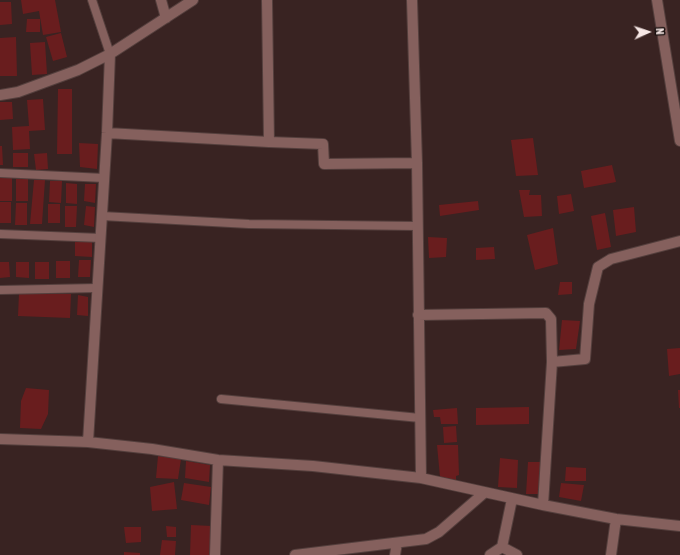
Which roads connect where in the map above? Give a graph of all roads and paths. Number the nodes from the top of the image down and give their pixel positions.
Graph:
1 (92, 0) edge
2 (161, 0) edge
3 (193, 0) edge
4 (267, 0) edge
5 (412, 0) edge
6 (657, 0) edge
7 (166, 18) junction
8 (110, 54) junction
9 (0, 95) edge
10 (107, 133) junction
11 (680, 141) edge
12 (269, 142) junction
13 (417, 163) junction
14 (0, 173) edge
15 (104, 178) junction
16 (102, 216) junction
17 (418, 226) junction
18 (0, 234) edge
19 (100, 238) junction
20 (680, 242) edge
21 (97, 288) junction
22 (0, 290) edge
23 (418, 315) junction
24 (552, 362) junction
25 (221, 399) dead end
26 (420, 418) junction
27 (0, 440) edge
28 (88, 442) junction
29 (218, 460) junction
30 (421, 478) junction
31 (484, 493) junction
32 (512, 499) junction
33 (543, 505) junction
34 (616, 519) junction
35 (680, 526) edge
36 (397, 543) junction
37 (502, 547) junction
38 (215, 555) edge
39 (295, 555) edge
40 (395, 555) edge
41 (490, 555) edge
42 (517, 555) edge
43 (611, 555) edge

1 - 8 lane
2 - 7 street
3 - 7 street
4 - 12 street
5 - 13 street
6 - 11 street
7 - 8 street
8 - 9 street
8 - 10 street
10 - 12 street
10 - 15 street
12 - 13 street
13 - 17 street
14 - 15 lane
15 - 16 street
16 - 17 lane
16 - 19 street
17 - 23 street
18 - 19 lane
19 - 21 street
20 - 24 street
21 - 22 lane
21 - 28 street
23 - 24 street
23 - 26 street
24 - 33 street
25 - 26 lane
26 - 30 street
27 - 28 street
28 - 29 street
29 - 30 street
29 - 38 street
30 - 31 street
31 - 32 street
31 - 36 street
32 - 33 street
32 - 37 street
33 - 34 street
34 - 35 street
34 - 43 street
36 - 39 street
36 - 40 street
37 - 41 street
37 - 42 street

